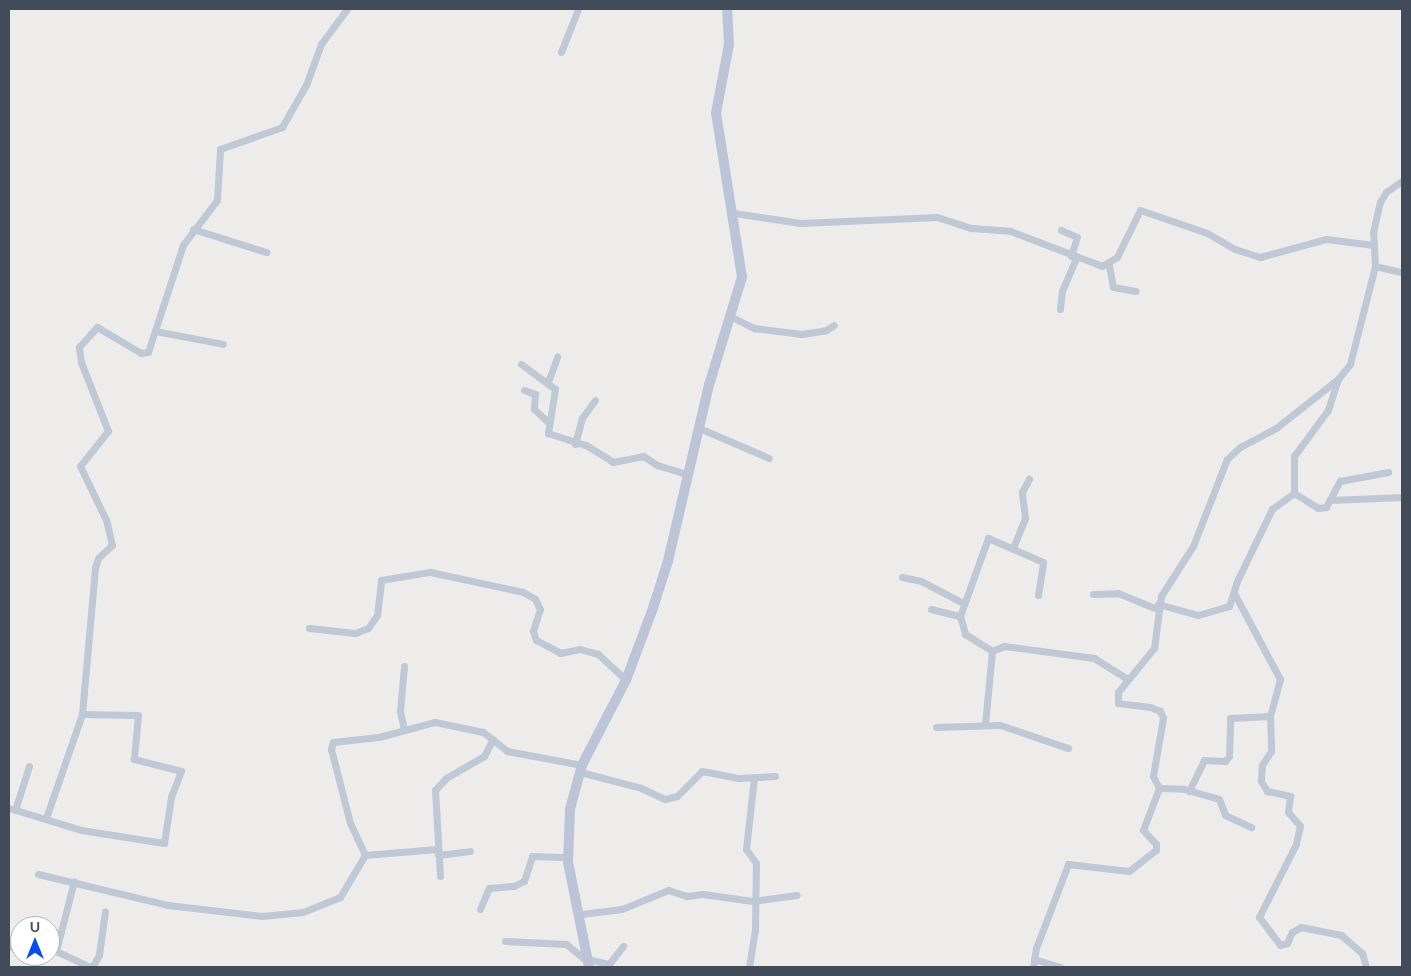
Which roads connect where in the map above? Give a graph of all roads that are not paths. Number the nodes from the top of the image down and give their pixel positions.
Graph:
1 (578, 9) edge
2 (727, 9) edge
3 (344, 10) edge
4 (561, 52) dead end
5 (1402, 181) edge
6 (734, 213) junction
7 (193, 229) junction
8 (1061, 230) dead end
9 (1374, 244) junction
10 (266, 252) dead end
11 (1073, 257) junction
12 (1109, 265) junction
13 (1375, 266) junction
14 (1402, 272) edge
15 (1136, 291) dead end
16 (1060, 308) dead end
17 (732, 317) junction
18 (834, 325) dead end
19 (155, 331) junction
20 (223, 344) dead end
21 (557, 357) dead end
22 (521, 364) dead end
23 (1338, 379) junction
24 (548, 382) junction
25 (524, 390) dead end
26 (595, 400) dead end
27 (548, 422) junction
28 (699, 428) junction
29 (575, 444) junction
30 (769, 458) dead end
31 (1388, 472) dead end
32 (687, 474) junction
33 (1029, 479) dead end
34 (1294, 493) junction
35 (1402, 497) edge
36 (1331, 500) junction
37 (1014, 548) junction
38 (902, 577) dead end
39 (1234, 592) junction
40 (1093, 594) dead end
41 (1038, 595) dead end
42 (964, 603) junction
43 (1157, 607) junction
44 (931, 609) dead end
45 (960, 616) junction
46 (309, 628) dead end
47 (992, 651) junction
48 (404, 666) dead end
49 (1127, 679) junction
50 (626, 680) junction
51 (82, 714) junction
52 (1270, 716) junction
53 (985, 724) junction
54 (936, 727) dead end
55 (404, 730) junction
56 (493, 739) junction
57 (1068, 748) dead end
58 (29, 766) dead end
59 (581, 768) junction
60 (775, 776) dead end
61 (754, 778) junction
62 (1159, 788) junction
63 (1189, 791) junction
64 (12, 809) edge
65 (46, 818) junction
66 (1251, 827) dead end
67 (470, 851) dead end
68 (438, 852) junction
69 (365, 855) junction
70 (568, 857) junction
71 (38, 874) dead end
72 (440, 876) dead end
73 (74, 881) junction
74 (797, 895) dead end
75 (753, 901) junction
76 (480, 908) dead end
77 (104, 911) dead end
78 (581, 914) junction
79 (60, 928) edge
80 (504, 941) dead end
81 (623, 946) dead end
82 (60, 955) edge
83 (1034, 959) junction
84 (589, 963) edge
85 (91, 967) edge
86 (749, 967) edge
87 (1033, 967) edge
88 (1060, 967) edge
89 (1366, 967) edge

1 - 4 street
2 - 6 street
3 - 7 street
5 - 9 street
6 - 11 street
6 - 17 street
7 - 10 street
7 - 19 street
8 - 11 street
9 - 12 street
9 - 13 street
11 - 12 street
11 - 16 street
12 - 15 street
13 - 14 street
13 - 23 street
17 - 18 street
17 - 28 street
19 - 20 street
19 - 51 street
21 - 24 street
22 - 24 street
23 - 34 street
23 - 43 street
24 - 27 street
25 - 27 street
26 - 29 street
27 - 29 street
28 - 30 street
28 - 32 street
29 - 32 street
31 - 36 street
32 - 50 street
33 - 37 street
34 - 36 street
34 - 39 street
35 - 36 street
37 - 41 street
37 - 42 street
38 - 42 street
39 - 43 street
39 - 52 street
40 - 43 street
42 - 45 street
43 - 49 street
44 - 45 street
45 - 47 street
46 - 50 street
47 - 49 street
47 - 53 street
48 - 55 street
49 - 62 street
50 - 59 street
51 - 65 street
51 - 65 street
52 - 63 street
52 - 89 street
53 - 54 street
53 - 57 street
55 - 56 street
55 - 69 street
56 - 59 street
56 - 68 street
58 - 64 street
59 - 61 street
59 - 70 street
60 - 61 street
61 - 75 street
62 - 63 street
62 - 83 street
63 - 66 street
64 - 65 street
67 - 68 street
68 - 69 street
68 - 72 street
69 - 73 street
70 - 76 street
70 - 78 street
71 - 73 street
73 - 79 street
74 - 75 street
75 - 78 street
75 - 86 street
77 - 85 street
78 - 84 street
80 - 84 street
81 - 84 street
82 - 85 street
83 - 87 street
83 - 88 street

